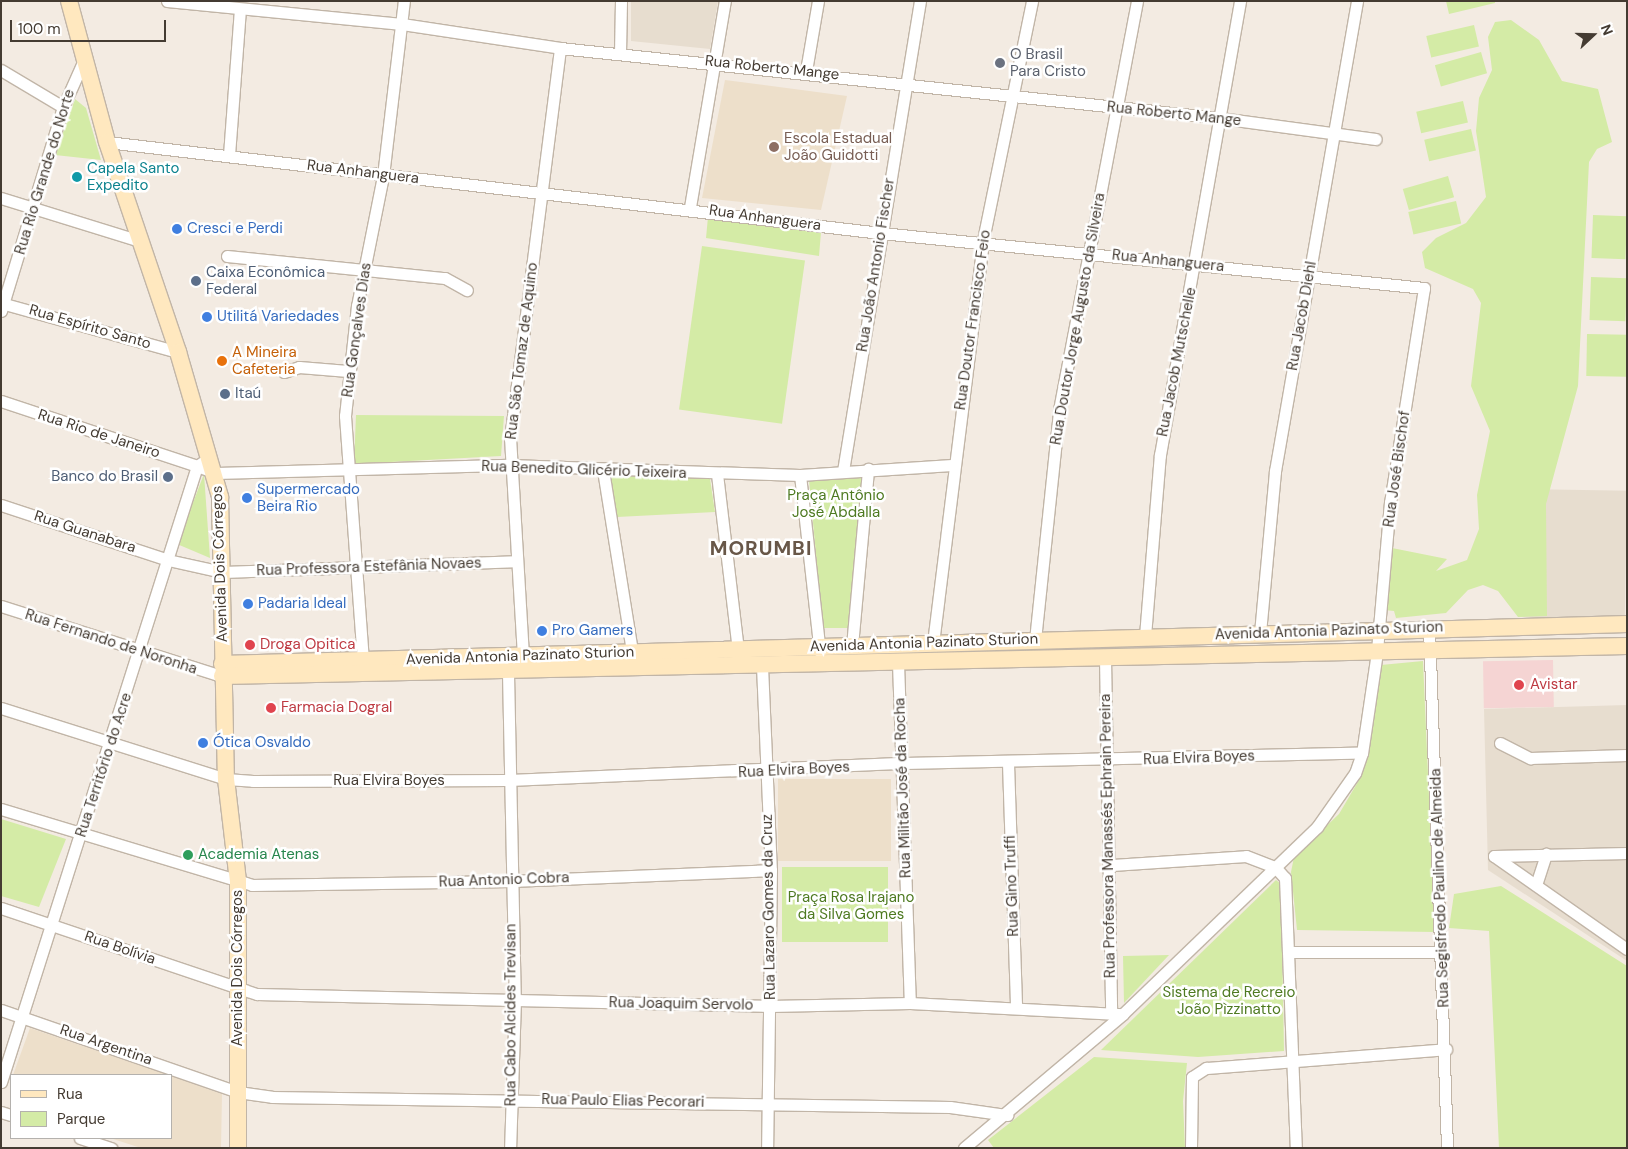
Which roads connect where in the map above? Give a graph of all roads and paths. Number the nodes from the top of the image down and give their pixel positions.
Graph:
1 (70, 1) edge
2 (167, 1) edge
3 (404, 1) edge
4 (621, 1) edge
5 (725, 1) edge
6 (818, 1) edge
7 (920, 1) edge
8 (1032, 1) edge
9 (1137, 1) edge
10 (1240, 1) edge
11 (1357, 1) edge
12 (240, 8) junction
13 (402, 24) junction
14 (560, 48) junction
15 (620, 53) junction
16 (83, 62) junction
17 (714, 62) junction
18 (1, 70) edge
19 (806, 71) junction
20 (906, 83) junction
21 (1015, 96) junction
22 (63, 106) junction
23 (1119, 108) junction
24 (1220, 118) junction
25 (1335, 132) junction
26 (1376, 139) dead end
27 (107, 142) junction
28 (229, 155) junction
29 (383, 176) junction
30 (540, 192) junction
31 (1, 198) edge
32 (690, 207) junction
33 (34, 208) junction
34 (881, 233) junction
35 (983, 240) junction
36 (140, 241) junction
37 (1087, 252) junction
38 (227, 256) dead end
39 (1196, 264) junction
40 (364, 273) junction
41 (1310, 277) junction
42 (1424, 288) joint
43 (466, 290) dead end
44 (2, 306) edge
45 (178, 352) junction
46 (348, 370) junction
47 (284, 372) dead end
48 (1, 401) edge
49 (211, 457) junction
50 (952, 464) junction
51 (510, 465) junction
52 (197, 466) junction
53 (868, 469) junction
54 (603, 470) junction
55 (843, 471) junction
56 (346, 472) junction
57 (216, 473) junction
58 (717, 474) junction
59 (800, 475) junction
60 (1, 505) edge
61 (168, 560) junction
62 (516, 562) junction
63 (355, 567) junction
64 (222, 572) junction
65 (1, 606) edge
66 (1627, 624) edge
67 (1429, 627) junction
68 (1379, 630) junction
69 (1260, 633) junction
70 (1145, 636) junction
71 (1035, 640) junction
72 (933, 643) junction
73 (819, 646) junction
74 (852, 646) junction
75 (1627, 646) edge
76 (738, 649) junction
77 (1430, 650) junction
78 (632, 652) junction
79 (1378, 652) junction
80 (141, 653) junction
81 (524, 656) junction
82 (1105, 658) junction
83 (363, 661) junction
84 (898, 663) junction
85 (827, 665) junction
86 (762, 666) junction
87 (222, 670) junction
88 (540, 672) junction
89 (508, 673) junction
90 (1, 708) edge
91 (1500, 743) dead end
92 (112, 744) junction
93 (1362, 753) junction
94 (1627, 755) edge
95 (1106, 761) junction
96 (1008, 763) junction
97 (904, 764) junction
98 (766, 772) junction
99 (226, 779) junction
100 (509, 780) junction
101 (1, 809) edge
102 (81, 835) junction
103 (1627, 853) edge
104 (1546, 854) junction
105 (1112, 865) junction
106 (1275, 866) junction
107 (771, 870) junction
108 (238, 881) junction
109 (511, 881) junction
110 (1536, 884) junction
111 (1, 908) edge
112 (52, 925) junction
113 (1627, 949) edge
114 (1289, 952) junction
115 (1442, 952) junction
116 (239, 990) junction
117 (514, 1000) junction
118 (910, 1003) junction
119 (770, 1006) junction
120 (1016, 1008) junction
121 (1, 1010) edge
122 (1117, 1014) junction
123 (23, 1016) junction
124 (1446, 1049) junction
125 (1291, 1063) junction
126 (1, 1082) edge
127 (238, 1092) junction
128 (511, 1100) junction
129 (769, 1103) junction
130 (1007, 1115) junction
131 (83, 1139) edge
132 (111, 1148) edge
133 (238, 1148) edge
134 (510, 1148) edge
135 (767, 1148) edge
136 (964, 1148) edge
137 (1191, 1148) edge
138 (1296, 1148) edge
139 (1447, 1148) edge

1 - 16 main road, Avenida Dois Córregos
2 - 12 street, Rua Roberto Mange
3 - 13 street, Rua Gonçalves Dias
4 - 15 street
5 - 17 street
6 - 19 street
7 - 20 street, Rua João Antonio Fischer
8 - 21 street, Rua Doutor Francisco Feio
9 - 23 street, Rua Doutor Jorge Augusto da Silveira
10 - 24 street, Rua Jacob Mutschelle
11 - 25 street, Rua Jacob Diehl
12 - 13 street, Rua Roberto Mange
12 - 28 street
13 - 14 street, Rua Roberto Mange
13 - 29 street, Rua Gonçalves Dias
14 - 15 street, Rua Roberto Mange
14 - 30 street, Rua São Tomaz de Aquino
15 - 17 street, Rua Roberto Mange
16 - 22 street, Rua Rio Grande do Norte
16 - 27 main road, Avenida Dois Córregos
17 - 19 street, Rua Roberto Mange
17 - 32 street
18 - 22 street
19 - 20 street, Rua Roberto Mange
20 - 21 street, Rua Roberto Mange
20 - 34 street, Rua João Antonio Fischer
21 - 23 street, Rua Roberto Mange
21 - 35 street, Rua Doutor Francisco Feio
22 - 33 street, Rua Rio Grande do Norte
23 - 24 street, Rua Roberto Mange
23 - 37 street, Rua Doutor Jorge Augusto da Silveira
24 - 25 street, Rua Roberto Mange
24 - 39 street, Rua Jacob Mutschelle
25 - 26 street, Rua Roberto Mange
25 - 41 street, Rua Jacob Diehl
27 - 28 street, Rua Anhanguera
27 - 36 main road, Avenida Dois Córregos
28 - 29 street, Rua Anhanguera
29 - 30 street, Rua Anhanguera
29 - 40 street, Rua Gonçalves Dias
30 - 32 street, Rua Anhanguera
30 - 51 street, Rua São Tomaz de Aquino
31 - 33 street
32 - 34 street, Rua Anhanguera
33 - 36 street
33 - 44 street, Rua Rio Grande do Norte
34 - 35 street, Rua Anhanguera
34 - 55 street, Rua João Antonio Fischer
35 - 37 street, Rua Anhanguera
35 - 50 street, Rua Doutor Francisco Feio
36 - 45 main road, Avenida Dois Córregos
37 - 39 street, Rua Anhanguera
37 - 71 street, Rua Doutor Jorge Augusto da Silveira
38 - 40 street
39 - 41 street, Rua Anhanguera
39 - 70 street, Rua Jacob Mutschelle
40 - 43 street
40 - 46 street, Rua Gonçalves Dias
41 - 42 street, Rua Anhanguera
41 - 69 street, Rua Jacob Diehl
42 - 68 street, Rua José Bischof
44 - 45 street, Rua Espírito Santo
45 - 49 main road, Avenida Dois Córregos
46 - 47 street
46 - 56 street, Rua Gonçalves Dias
48 - 52 street, Rua Rio de Janeiro
49 - 52 street
49 - 57 main road, Avenida Dois Córregos
50 - 53 street, Rua Benedito Glicério Teixeira
50 - 72 street, Rua Doutor Francisco Feio
51 - 54 street, Rua Benedito Glicério Teixeira
51 - 56 street, Rua Benedito Glicério Teixeira
51 - 62 street, Rua São Tomaz de Aquino
52 - 57 street
52 - 61 street, Rua Território do Acre
53 - 55 street, Rua Benedito Glicério Teixeira
53 - 74 street
54 - 58 street, Rua Benedito Glicério Teixeira
54 - 78 street
55 - 59 street, Rua Benedito Glicério Teixeira
56 - 57 street, Rua Benedito Glicério Teixeira
56 - 63 street, Rua Gonçalves Dias
57 - 64 main road, Avenida Dois Córregos
58 - 59 street, Rua Benedito Glicério Teixeira
58 - 76 street
59 - 73 street
60 - 61 street, Rua Guanabara
61 - 64 street, Rua Guanabara
61 - 80 street, Rua Território do Acre
62 - 63 street, Rua Professora Estefânia Novaes
62 - 81 street, Rua São Tomaz de Aquino
63 - 64 street, Rua Professora Estefânia Novaes
63 - 83 street, Rua Gonçalves Dias
64 - 87 main road, Avenida Dois Córregos
65 - 80 street, Rua Fernando de Noronha
66 - 67 main road, Avenida Antonia Pazinato Sturion
67 - 68 main road, Avenida Antonia Pazinato Sturion
67 - 77 street, Rua Segisfredo Paulino de Almeida
68 - 69 main road, Avenida Antonia Pazinato Sturion
68 - 79 street, Rua José Bischof
69 - 70 main road, Avenida Antonia Pazinato Sturion
70 - 71 main road, Avenida Antonia Pazinato Sturion
71 - 72 main road, Avenida Antonia Pazinato Sturion
72 - 74 main road, Avenida Antonia Pazinato Sturion
72 - 84 main road
73 - 74 main road, Avenida Antonia Pazinato Sturion
73 - 76 main road, Avenida Antonia Pazinato Sturion
73 - 85 street
75 - 77 main road, Avenida Antonia Pazinato Sturion
76 - 78 main road, Avenida Antonia Pazinato Sturion
77 - 79 main road, Avenida Antonia Pazinato Sturion
77 - 115 street, Rua Segisfredo Paulino de Almeida
78 - 81 main road, Avenida Antonia Pazinato Sturion
79 - 82 main road, Avenida Antonia Pazinato Sturion
79 - 93 street, Rua José Bischof
80 - 87 street, Rua Fernando de Noronha
80 - 92 street, Rua Território do Acre
81 - 83 main road, Avenida Antonia Pazinato Sturion
81 - 88 main road
81 - 89 main road
82 - 84 main road, Avenida Antonia Pazinato Sturion
82 - 95 street, Rua Professora Manassés Ephrain Pereira
83 - 87 main road, Avenida Antonia Pazinato Sturion
84 - 85 main road, Avenida Antonia Pazinato Sturion
84 - 97 street, Rua Militão José da Rocha
85 - 86 main road, Avenida Antonia Pazinato Sturion
86 - 88 main road, Avenida Antonia Pazinato Sturion
86 - 98 street, Rua Lazaro Gomes da Cruz
87 - 89 main road, Avenida Antonia Pazinato Sturion
87 - 99 main road, Avenida Dois Córregos
88 - 89 main road, Avenida Antonia Pazinato Sturion
89 - 100 street, Rua Cabo Alcides Trevisan
90 - 92 street, Rua Elvira Boyes
91 - 94 street
92 - 99 street, Rua Elvira Boyes
92 - 102 street, Rua Território do Acre
93 - 95 street, Rua Elvira Boyes
93 - 106 street, Rua José Bischof
95 - 96 street, Rua Elvira Boyes
95 - 105 street, Rua Professora Manassés Ephrain Pereira
96 - 97 street, Rua Elvira Boyes
96 - 120 street, Rua Gino Truffi
97 - 98 street, Rua Elvira Boyes
97 - 118 street, Rua Militão José da Rocha
98 - 100 street, Rua Elvira Boyes
98 - 107 street, Rua Lazaro Gomes da Cruz
99 - 100 street, Rua Elvira Boyes
99 - 108 main road, Avenida Dois Córregos
100 - 109 street, Rua Cabo Alcides Trevisan
101 - 102 street, Rua Antonio Cobra
102 - 108 street, Rua Antonio Cobra
102 - 112 street, Rua Território do Acre
103 - 104 street
104 - 110 street
104 - 110 street
105 - 106 street
105 - 122 street, Rua Professora Manassés Ephrain Pereira
106 - 114 street
106 - 122 street, Rua José Bischof
107 - 109 street, Rua Antonio Cobra
107 - 119 street, Rua Lazaro Gomes da Cruz
108 - 109 street, Rua Antonio Cobra
108 - 116 main road, Avenida Dois Córregos
109 - 117 street, Rua Cabo Alcides Trevisan
110 - 113 street
111 - 112 street, Rua Bolívia
112 - 116 street, Rua Bolívia
112 - 123 street, Rua Território do Acre
114 - 115 street
114 - 125 street
115 - 124 street, Rua Segisfredo Paulino de Almeida
116 - 117 street, Rua Joaquim Servolo
116 - 127 main road, Avenida Dois Córregos
117 - 119 street, Rua Joaquim Servolo
117 - 128 street, Rua Cabo Alcides Trevisan
118 - 119 street, Rua Joaquim Servolo
118 - 120 street, Rua Joaquim Servolo
119 - 129 street, Rua Lazaro Gomes da Cruz
120 - 122 street, Rua Joaquim Servolo
121 - 123 street, Rua Argentina
122 - 130 street, Rua José Bischof
123 - 126 street, Rua Território do Acre
123 - 127 street, Rua Argentina
124 - 125 street
124 - 139 street, Rua Segisfredo Paulino de Almeida
125 - 137 street
125 - 138 street
127 - 128 street, Rua Paulo Elias Pecorari
127 - 133 main road, Avenida Dois Córregos
128 - 129 street, Rua Paulo Elias Pecorari
128 - 134 street, Rua Cabo Alcides Trevisan
129 - 130 street, Rua Paulo Elias Pecorari
129 - 135 street, Rua Lazaro Gomes da Cruz
130 - 136 street, Rua José Bischof
131 - 132 street

